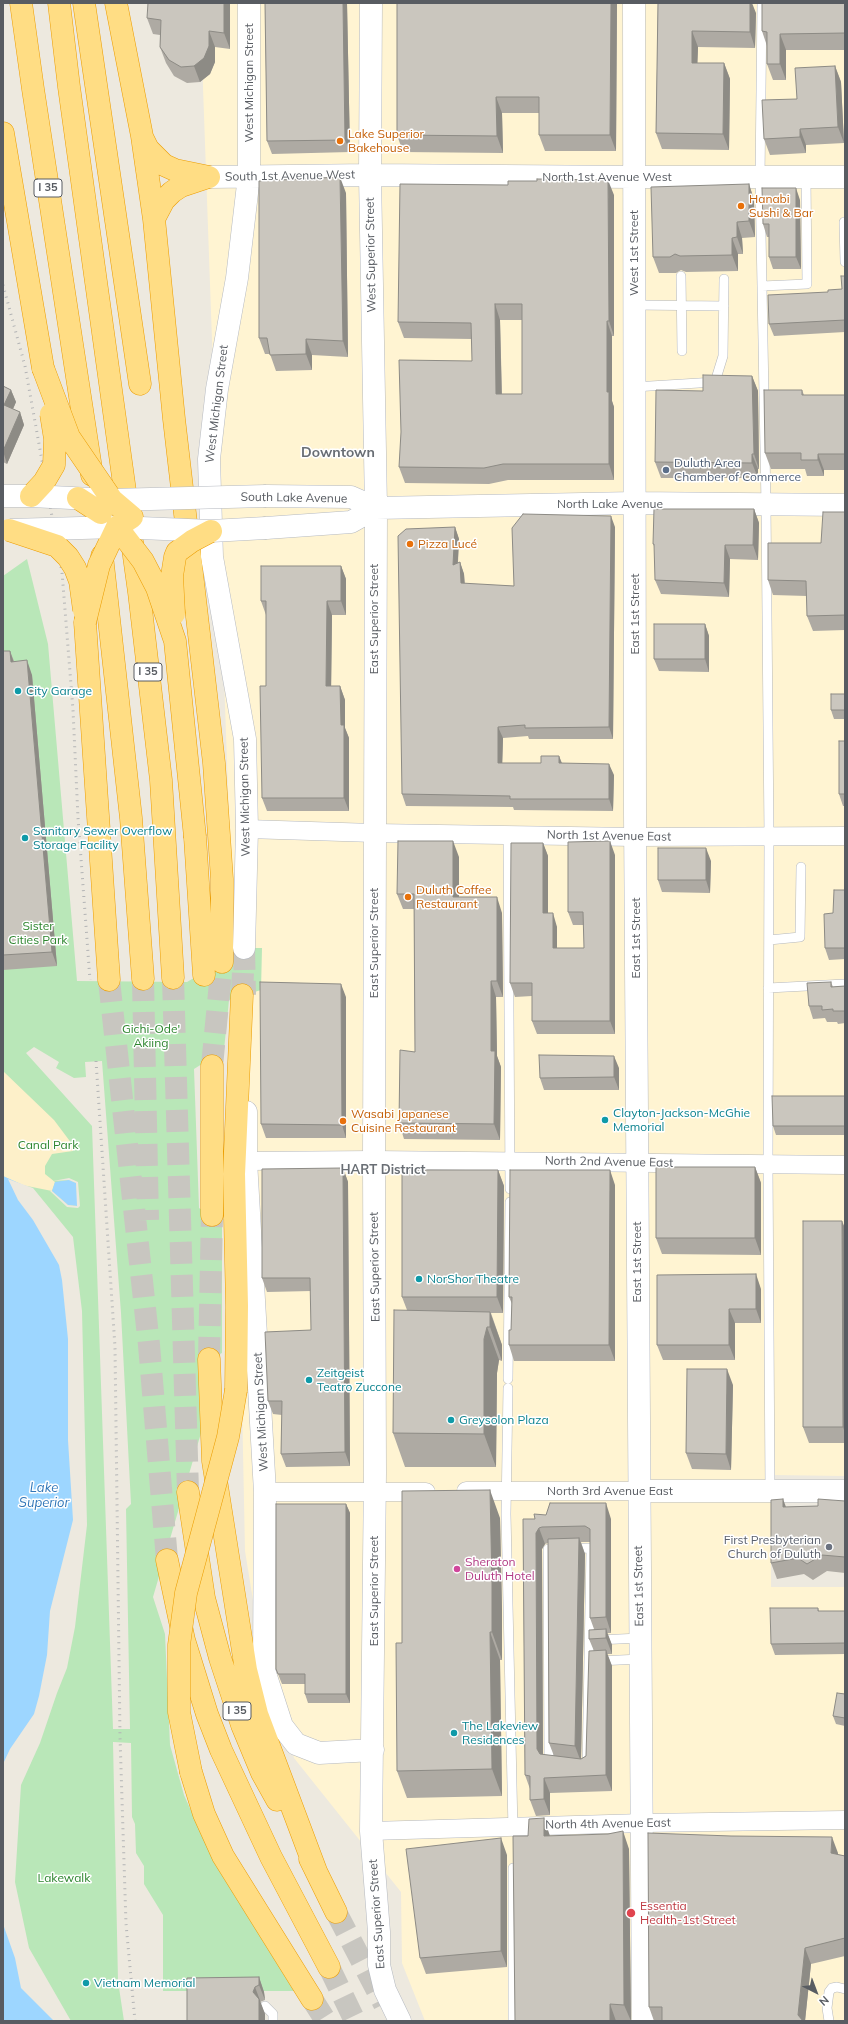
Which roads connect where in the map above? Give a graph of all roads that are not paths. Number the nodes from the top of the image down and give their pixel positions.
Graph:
1 (22, 3) edge
2 (59, 3) edge
3 (84, 3) edge
4 (116, 3) edge
5 (249, 3) edge
6 (371, 3) edge
7 (634, 3) edge
8 (762, 3) edge
9 (3, 133) edge
10 (142, 136) junction
11 (370, 175) junction
12 (249, 176) junction
13 (209, 177) junction
14 (634, 177) junction
15 (806, 177) junction
16 (845, 177) edge
17 (760, 178) junction
18 (154, 219) junction
19 (844, 222) edge
20 (845, 262) edge
21 (681, 276) dead end
22 (724, 279) dead end
23 (762, 286) junction
24 (634, 304) junction
25 (681, 305) junction
26 (724, 306) junction
27 (682, 351) dead end
28 (43, 368) junction
29 (140, 384) dead end
30 (634, 387) junction
31 (3, 496) edge
32 (30, 496) junction
33 (78, 498) junction
34 (164, 499) junction
35 (112, 500) junction
36 (634, 503) junction
37 (845, 505) edge
38 (766, 506) junction
39 (376, 508) junction
40 (125, 522) junction
41 (6, 530) edge
42 (211, 532) junction
43 (85, 622) junction
44 (175, 641) junction
45 (247, 829) junction
46 (374, 833) junction
47 (508, 835) junction
48 (845, 836) edge
49 (636, 837) junction
50 (769, 837) junction
51 (801, 867) dead end
52 (768, 940) junction
53 (244, 948) dead end
54 (222, 962) tunnel mouth
55 (204, 975) tunnel mouth
56 (173, 978) tunnel mouth
57 (143, 979) tunnel mouth
58 (109, 980) tunnel mouth
59 (845, 984) edge
60 (768, 988) junction
61 (243, 995) joint
62 (212, 1066) tunnel mouth
63 (374, 1160) junction
64 (246, 1161) junction
65 (510, 1161) junction
66 (637, 1163) junction
67 (768, 1164) junction
68 (845, 1165) edge
69 (212, 1216) tunnel mouth
70 (209, 1359) tunnel mouth
71 (508, 1379) dead end
72 (508, 1388) dead end
73 (507, 1491) junction
74 (638, 1491) junction
75 (770, 1491) junction
76 (845, 1491) edge
77 (188, 1492) tunnel mouth
78 (265, 1492) junction
79 (375, 1492) junction
80 (167, 1560) tunnel mouth
81 (588, 1640) junction
82 (640, 1649) junction
83 (588, 1661) junction
84 (373, 1750) junction
85 (845, 1820) edge
86 (643, 1823) junction
87 (371, 1831) junction
88 (513, 1834) junction
89 (513, 1862) edge
90 (316, 1871) junction
91 (336, 1912) tunnel mouth
92 (329, 1967) tunnel mouth
93 (845, 1989) edge
94 (312, 1999) tunnel mouth
95 (265, 2006) dead end
96 (273, 2021) edge
97 (400, 2021) edge
98 (513, 2021) edge
99 (643, 2021) edge
100 (829, 2021) edge

1 - 57 highway, I 35
2 - 56 highway, I 35
3 - 29 highway
4 - 10 highway
5 - 12 street, West Michigan Street
6 - 11 street, West Superior Street
7 - 14 street, West 1st Street
8 - 17 lane
9 - 28 highway
10 - 13 highway
10 - 18 highway
11 - 12 street, South 1st Avenue West
11 - 14 street, North 1st Avenue West
11 - 39 street, West Superior Street
12 - 13 street, South 1st Avenue West
12 - 45 street, West Michigan Street
13 - 18 highway
14 - 17 street, North 1st Avenue West
14 - 24 street, West 1st Street
15 - 16 street, North 1st Avenue West
15 - 17 street, North 1st Avenue West
15 - 23 lane
17 - 23 lane
18 - 54 highway
19 - 20 lane
21 - 25 lane
22 - 26 lane
23 - 38 lane
24 - 25 lane
24 - 30 street, West 1st Street
25 - 26 lane
25 - 27 lane
26 - 30 lane
28 - 32 highway, bridge
28 - 35 highway, bridge
30 - 36 street, West 1st Street
31 - 32 street, South Lake Avenue, bridge
32 - 33 street, South Lake Avenue, bridge
33 - 35 street, South Lake Avenue, bridge
33 - 40 highway, bridge
34 - 35 street, South Lake Avenue, bridge
34 - 39 street, South Lake Avenue, bridge
34 - 40 highway
35 - 40 highway, bridge
36 - 38 street, North Lake Avenue
36 - 39 street, North Lake Avenue
36 - 49 street, East 1st Street
37 - 38 street, North Lake Avenue
38 - 50 lane
39 - 42 street, South Lake Avenue, bridge
39 - 46 street, East Superior Street
40 - 41 street, South Lake Avenue, bridge
40 - 42 street, South Lake Avenue, bridge
40 - 43 highway, bridge
40 - 44 highway, bridge
41 - 43 highway, bridge
42 - 44 highway, bridge
43 - 58 highway
44 - 55 highway, bridge
45 - 46 street, North 1st Avenue East
45 - 53 street, West Michigan Street
46 - 47 street, North 1st Avenue East
46 - 63 street, East Superior Street
47 - 49 street, North 1st Avenue East
47 - 65 lane
48 - 50 street, North 1st Avenue East
49 - 50 street, North 1st Avenue East
49 - 66 street, East 1st Street
50 - 52 lane
51 - 52 lane
52 - 60 lane
59 - 60 lane
60 - 67 lane
61 - 64 street, West Michigan Street
61 - 94 highway, bridge
62 - 69 highway
63 - 64 street, North 2nd Avenue East
63 - 65 street, North 2nd Avenue East
63 - 79 street, East Superior Street
64 - 78 street, West Michigan Street
65 - 66 street, North 2nd Avenue East
65 - 71 lane
66 - 67 street, North 2nd Avenue East
66 - 74 street, East 1st Street
67 - 68 street, North 2nd Avenue East
67 - 75 lane
70 - 90 highway
72 - 73 lane
73 - 74 street, North 3rd Avenue East
73 - 79 street, North 3rd Avenue East
73 - 88 lane
74 - 75 street, North 3rd Avenue East
74 - 82 street, East 1st Street
75 - 76 street, North 3rd Avenue East
77 - 90 highway, I 35
78 - 79 street, North 3rd Avenue East
78 - 84 street, West Michigan Street
79 - 84 street, East Superior Street
80 - 92 highway, I 35
81 - 82 lane
81 - 83 lane
81 - 83 lane
82 - 83 lane
82 - 86 street, East 1st Street
84 - 87 street, East Superior Street
85 - 86 street, North 4th Avenue East
86 - 88 street, North 4th Avenue East
86 - 99 street, East 1st Street
87 - 88 street, North 4th Avenue East
87 - 97 street, East Superior Street
89 - 98 lane
90 - 91 highway, I 35
93 - 100 lane
95 - 96 lane

